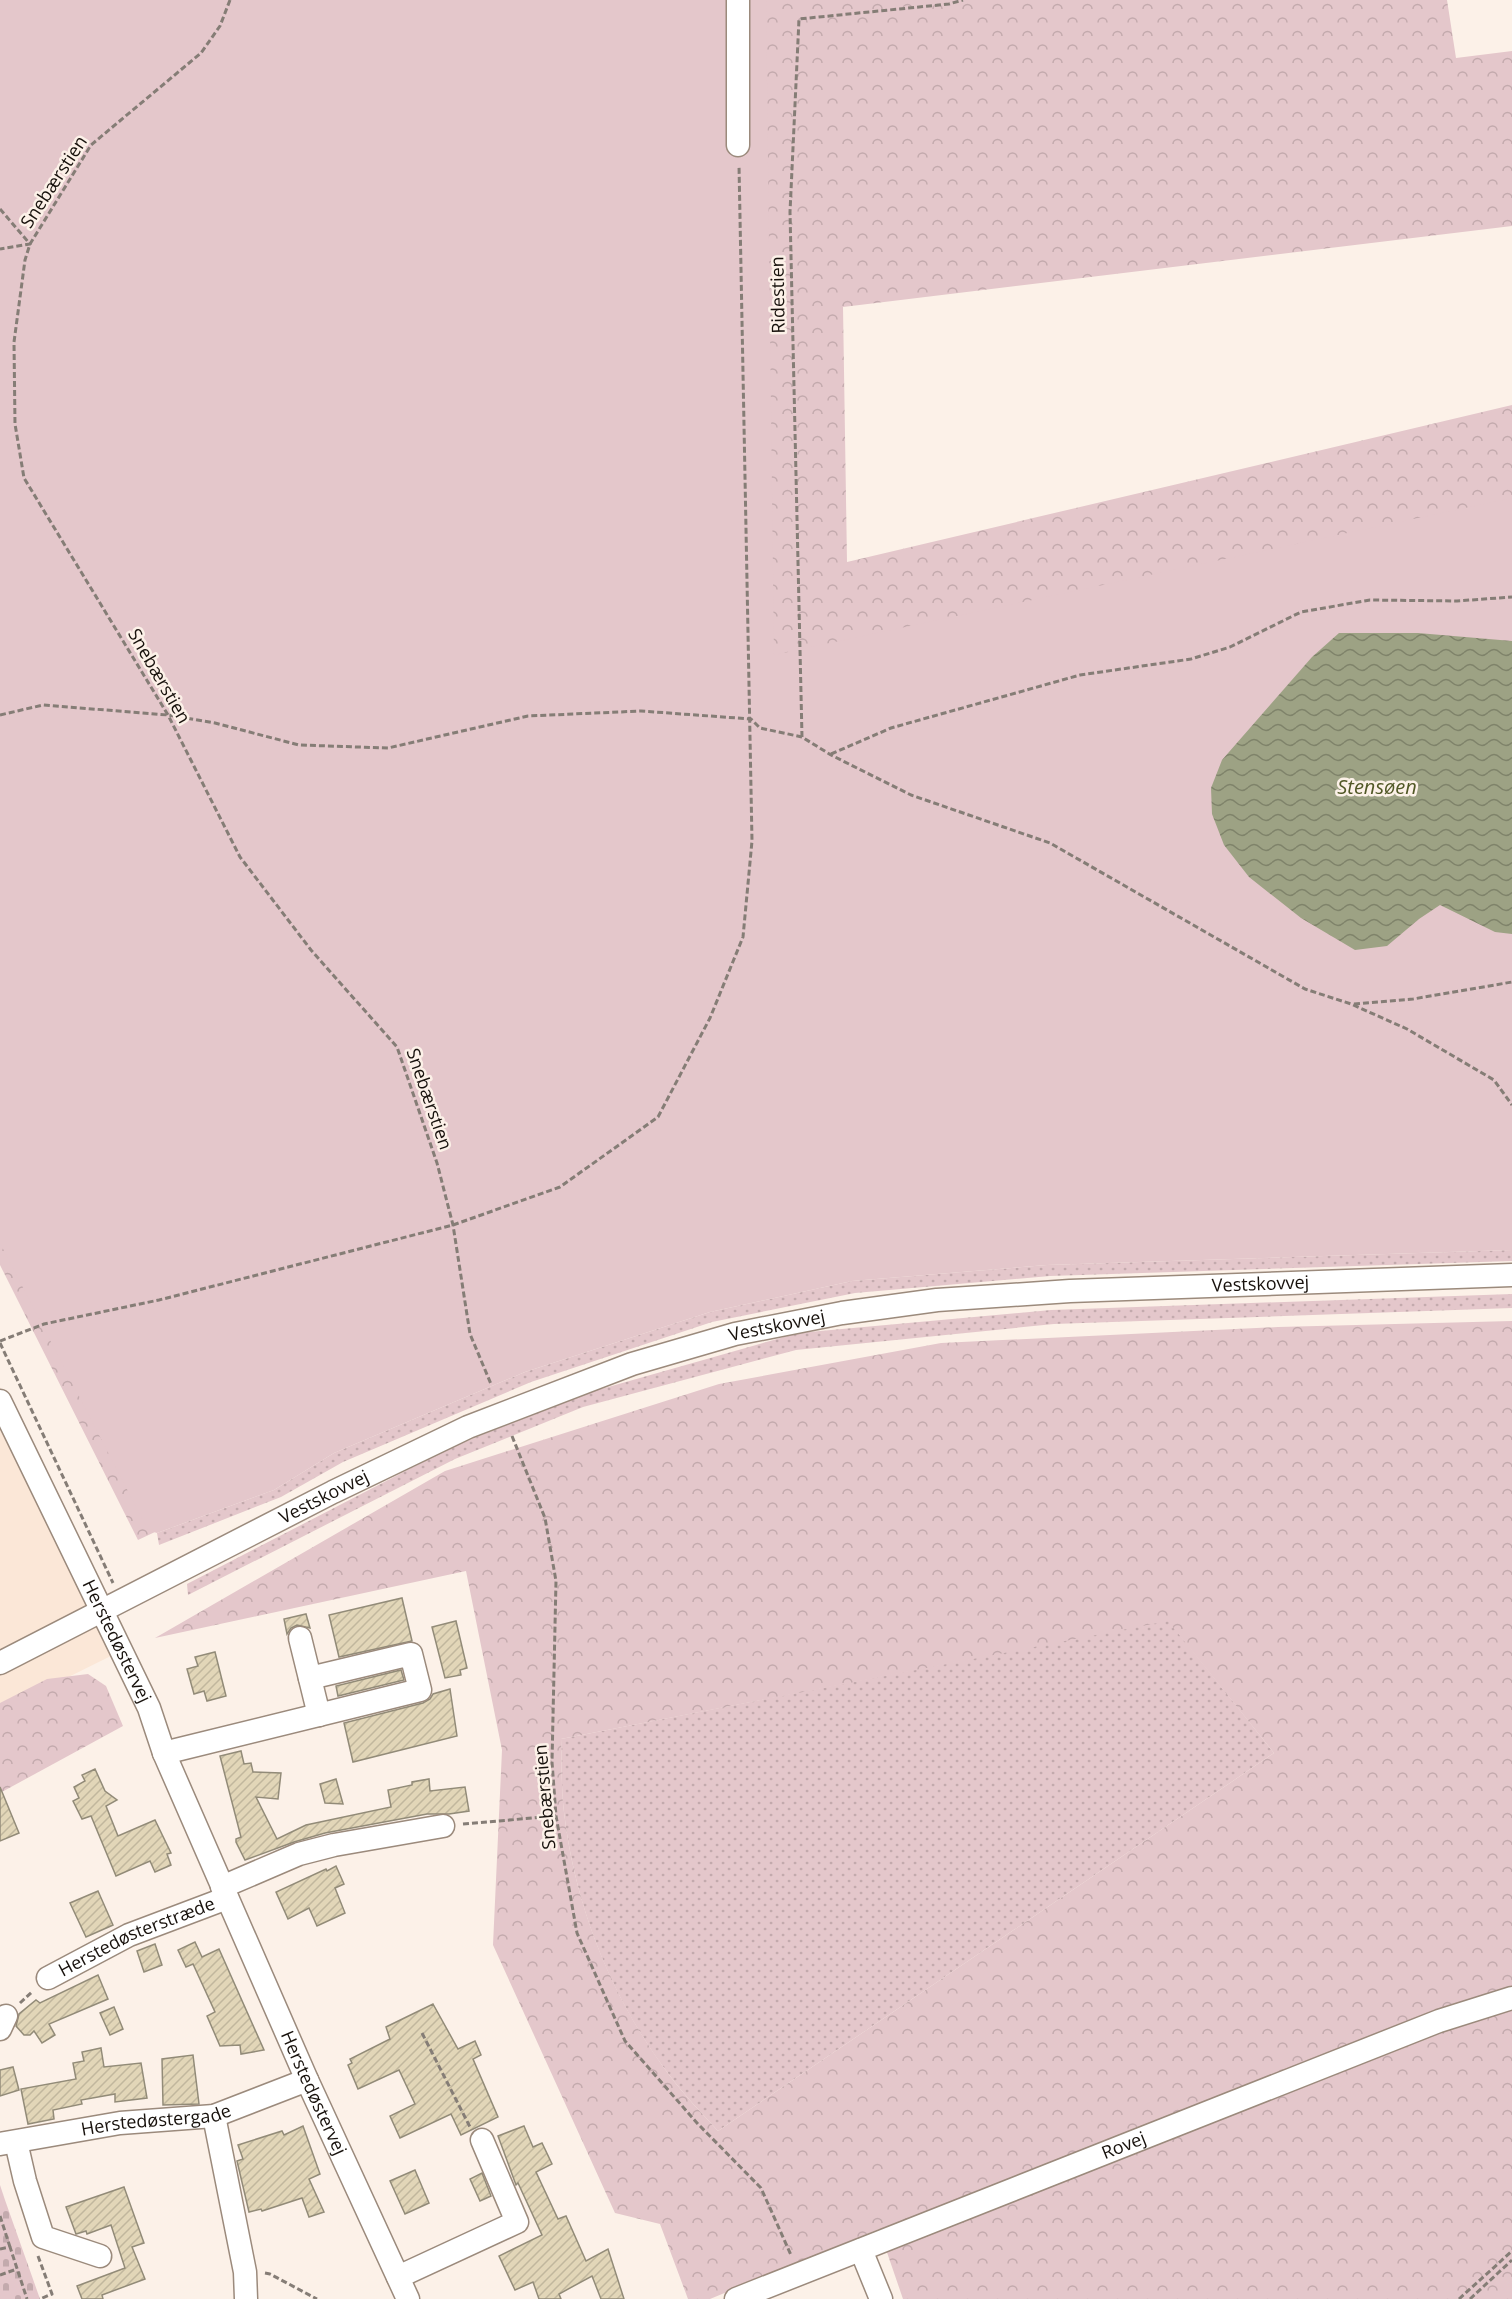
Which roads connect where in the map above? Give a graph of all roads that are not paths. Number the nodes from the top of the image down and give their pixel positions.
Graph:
1 (738, 0) edge
2 (738, 145) road end
3 (1512, 1275) edge
4 (0, 1401) edge
5 (101, 1611) junction
6 (300, 1638) dead end
7 (0, 1663) edge
8 (310, 1678) junction
9 (319, 1715) junction
10 (164, 1753) junction
11 (443, 1826) road end
12 (225, 1893) junction
13 (48, 1978) road end
14 (1512, 1998) edge
15 (307, 2080) junction
16 (214, 2116) junction
17 (482, 2140) road end
18 (8, 2143) edge
19 (861, 2250) junction
20 (100, 2256) dead end
21 (398, 2277) junction
22 (246, 2299) edge
23 (408, 2299) edge
24 (736, 2299) edge
25 (881, 2299) edge

1 - 2 street
3 - 5 street, Vestskovvej
4 - 5 street, Herstedøstervej
5 - 7 street, Vestskovvej
5 - 10 street, Herstedøstervej
6 - 8 street
8 - 9 street
8 - 9 street
9 - 10 street
10 - 12 street, Herstedøstervej
11 - 12 street
12 - 13 street, Herstedøsterstræde
12 - 15 street, Herstedøstervej
14 - 19 street, Rovej
15 - 16 street, Herstedøstergade
15 - 21 street, Herstedøstervej
16 - 18 street, Herstedøstergade
16 - 22 street
17 - 21 street
18 - 20 street
19 - 24 street, Rovej
19 - 25 street
21 - 23 street, Herstedøstervej

